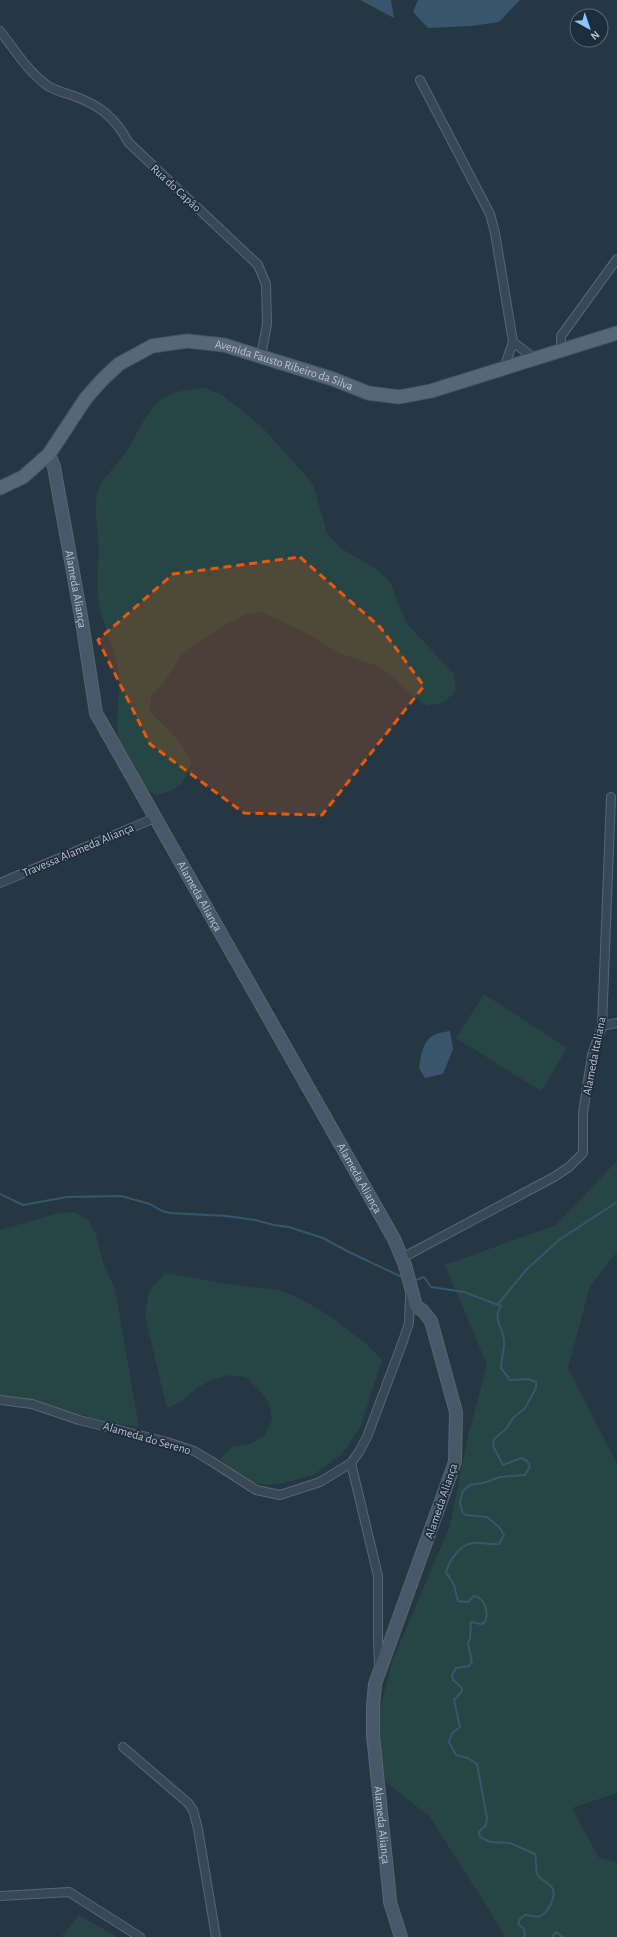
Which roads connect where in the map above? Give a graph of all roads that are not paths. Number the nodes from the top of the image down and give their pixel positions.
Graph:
1 (0, 31) edge
2 (420, 80) dead end
3 (617, 259) edge
4 (617, 333) edge
5 (513, 342) junction
6 (561, 350) junction
7 (261, 356) junction
8 (534, 358) junction
9 (504, 368) junction
10 (49, 454) junction
11 (0, 488) edge
12 (611, 797) dead end
13 (155, 818) junction
14 (0, 882) edge
15 (617, 1023) edge
16 (602, 1026) junction
17 (403, 1261) junction
18 (411, 1284) junction
19 (0, 1400) edge
20 (351, 1462) junction
21 (380, 1670) junction
22 (123, 1747) dead end
23 (0, 1896) edge
24 (140, 1937) edge
25 (216, 1937) edge
26 (401, 1937) edge

1 - 7 street, Rua do Capão
2 - 5 street
3 - 6 street
4 - 6 main road, Avenida Fausto Ribeiro da Silva
5 - 8 street
5 - 9 street
6 - 8 main road, Avenida Fausto Ribeiro da Silva
7 - 9 main road, Avenida Fausto Ribeiro da Silva
7 - 10 main road, Avenida Fausto Ribeiro da Silva
8 - 9 main road, Avenida Fausto Ribeiro da Silva
10 - 11 main road, Avenida Fausto Ribeiro da Silva
10 - 13 street, Alameda Aliança
12 - 16 street, Alameda Italiana
13 - 14 street, Travessa Alameda Aliança
13 - 17 street, Alameda Aliança
15 - 16 street
16 - 17 street, Alameda Italiana
17 - 18 street, Alameda Aliança
18 - 20 street, Alameda do Sereno
18 - 21 street, Alameda Aliança
19 - 20 street, Alameda do Sereno
20 - 21 street
21 - 26 street, Alameda Aliança
22 - 25 street
23 - 24 street

